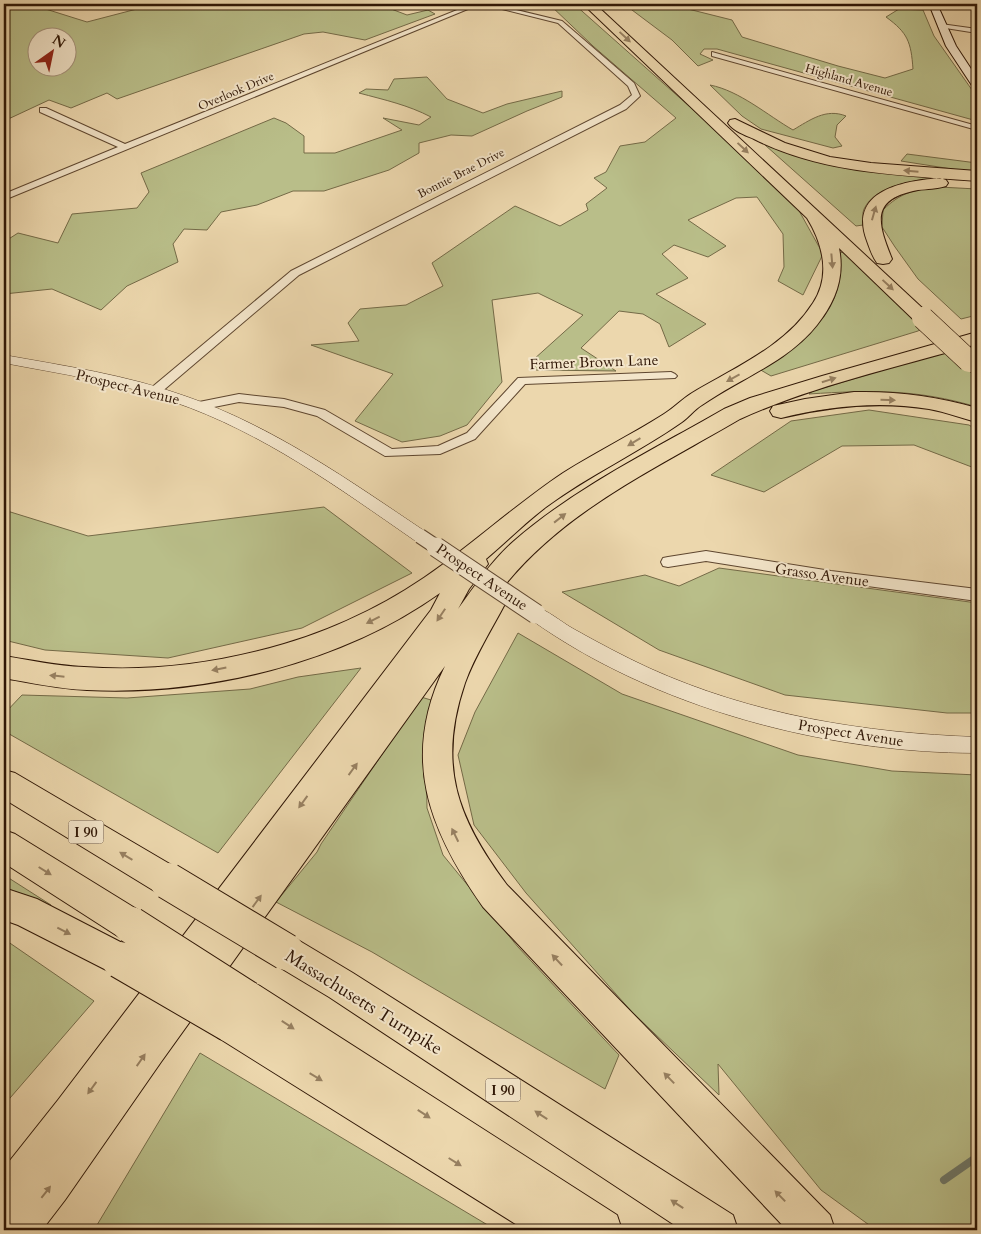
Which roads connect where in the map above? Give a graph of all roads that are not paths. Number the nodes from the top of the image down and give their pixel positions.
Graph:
1 (477, 4) edge
2 (484, 4) edge
3 (589, 4) edge
4 (604, 4) edge
5 (933, 4) edge
6 (941, 26) junction
7 (977, 31) edge
8 (715, 54) dead end
9 (692, 84) dead end
10 (977, 85) edge
11 (44, 110) dead end
12 (977, 128) edge
13 (126, 148) junction
14 (977, 176) edge
15 (977, 186) edge
16 (4, 197) edge
17 (814, 216) junction
18 (883, 259) junction
19 (932, 315) junction
20 (977, 322) edge
21 (977, 338) edge
22 (4, 358) edge
23 (975, 359) edge
24 (671, 376) dead end
25 (155, 391) junction
26 (199, 406) junction
27 (977, 415) edge
28 (675, 417) junction
29 (703, 430) junction
30 (511, 541) junction
31 (668, 562) dead end
32 (977, 595) edge
33 (4, 667) edge
34 (977, 745) edge
35 (4, 783) edge
36 (4, 845) edge
37 (4, 904) edge
38 (238, 1012) junction
39 (4, 1200) edge
40 (16, 1230) edge
41 (562, 1230) edge
42 (602, 1230) edge
43 (718, 1230) edge
44 (815, 1230) edge

1 - 13 street, Overlook Drive
2 - 25 street, Bonnie Brae Drive
3 -> 17 highway
4 - 9 highway
5 - 6 main road
6 - 7 street
6 - 10 main road
8 - 12 street, Highland Avenue
11 - 13 street
13 - 16 street, Overlook Drive
14 -> 18 highway
18 -> 15 highway
17 -> 19 highway
17 -> 28 highway
18 - 19 highway
19 - 23 highway, bridge
20 - 28 highway
29 -> 21 highway
22 - 25 street, Prospect Avenue
24 - 26 street, Farmer Brown Lane
25 - 26 street, Prospect Avenue
26 - 34 street, Prospect Avenue, bridge
29 -> 27 highway
28 -> 30 highway
30 -> 29 highway
30 -> 33 highway
30 -> 39 highway
40 -> 30 highway
44 -> 30 highway
31 - 32 street, Grasso Avenue
43 -> 35 highway, Massachusetts Turnpike / I 90, bridge
36 -> 38 highway, bridge
37 -> 38 highway, bridge
38 -> 41 highway
38 -> 42 highway

